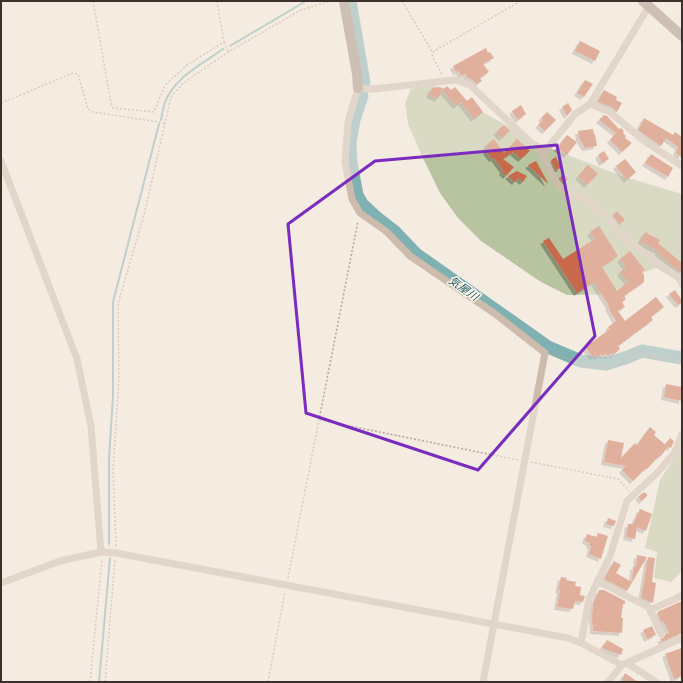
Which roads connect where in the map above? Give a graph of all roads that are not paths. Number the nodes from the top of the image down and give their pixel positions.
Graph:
1 (344, 1) edge
2 (646, 4) edge
3 (682, 36) edge
4 (358, 88) junction
5 (590, 104) junction
6 (543, 154) junction
7 (1, 161) edge
8 (682, 166) edge
9 (682, 284) edge
10 (682, 434) edge
11 (101, 552) junction
12 (597, 581) junction
13 (1, 583) edge
14 (682, 595) edge
15 (649, 608) junction
16 (494, 624) junction
17 (660, 634) dead end
18 (682, 638) edge
19 (581, 643) junction
20 (624, 664) junction
21 (483, 682) edge
22 (608, 682) edge
23 (656, 682) edge

1 - 4 street
2 - 3 street
2 - 5 street
4 - 6 street
4 - 16 street
5 - 6 street
5 - 8 street
6 - 9 street
7 - 11 street
10 - 12 street
11 - 13 street
11 - 16 street
12 - 15 street
12 - 19 street
14 - 15 street
15 - 17 street
16 - 19 street
16 - 21 street
18 - 20 street
19 - 20 street
20 - 22 street
20 - 23 street

